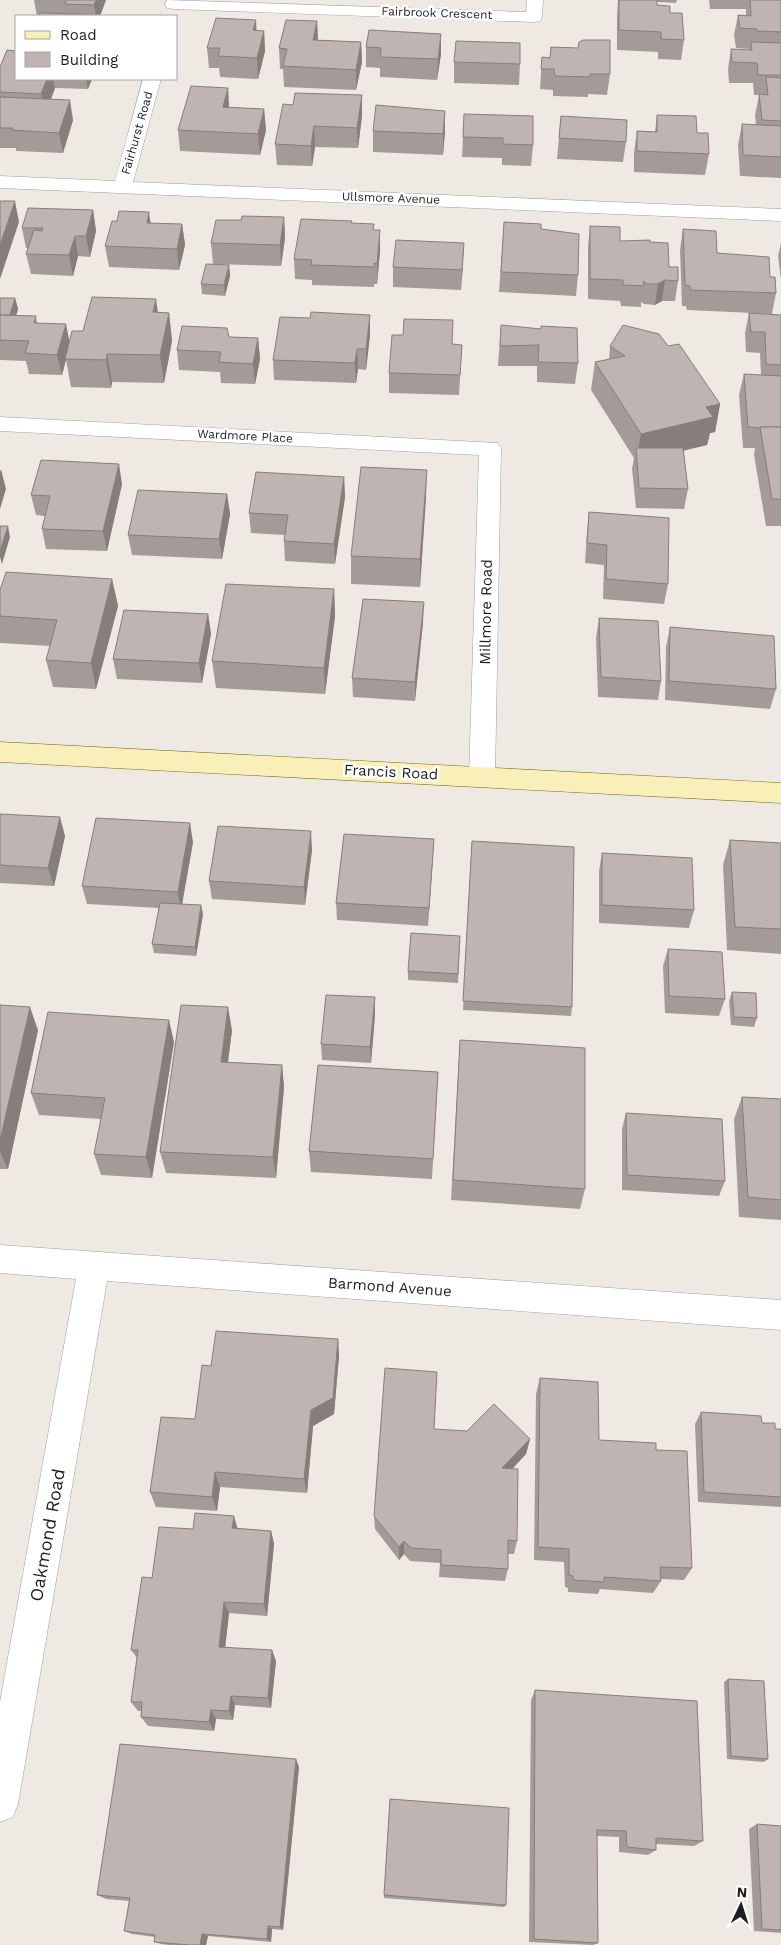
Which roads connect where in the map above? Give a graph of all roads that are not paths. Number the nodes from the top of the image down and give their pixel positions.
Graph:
1 (535, 0) edge
2 (172, 7) edge
3 (152, 80) edge
4 (0, 182) edge
5 (122, 188) junction
6 (781, 215) edge
7 (0, 424) edge
8 (490, 448) joint
9 (0, 752) edge
10 (482, 777) junction
11 (781, 794) edge
12 (0, 1260) edge
13 (94, 1266) junction
14 (781, 1315) edge
15 (0, 1804) edge

1 - 2 street, Fairbrook Crescent
3 - 5 street, Fairhurst Road
4 - 5 street, Ullsmore Avenue
5 - 6 street, Ullsmore Avenue
7 - 8 street, Wardmore Place
8 - 10 street, Millmore Road
9 - 10 street, Francis Road
10 - 11 street, Francis Road
12 - 13 street, Barmond Avenue
13 - 14 street, Barmond Avenue
13 - 15 street, Oakmond Road

